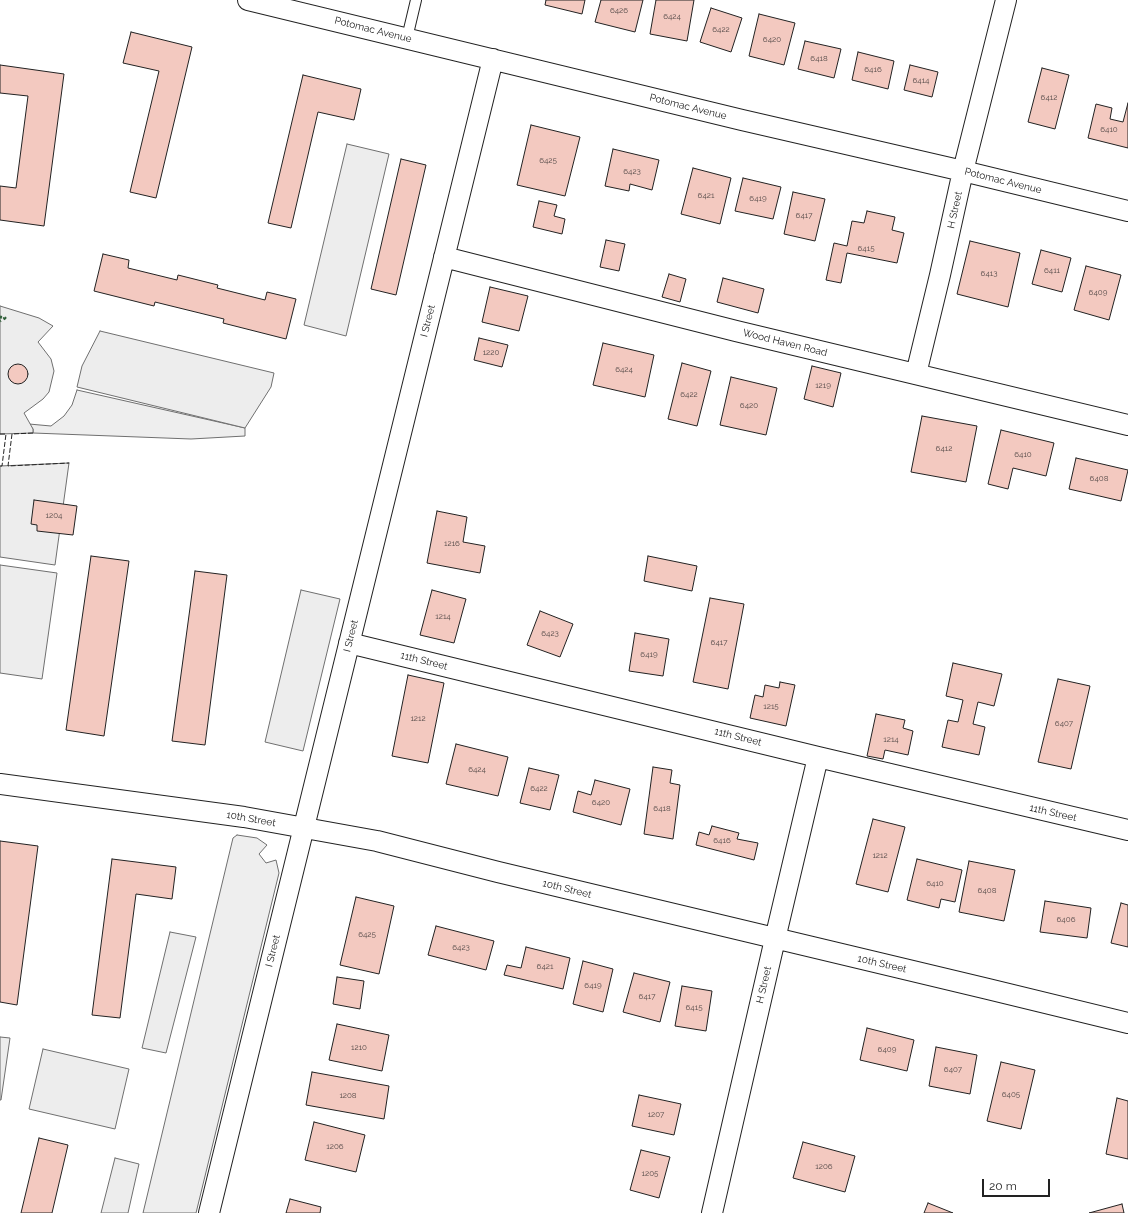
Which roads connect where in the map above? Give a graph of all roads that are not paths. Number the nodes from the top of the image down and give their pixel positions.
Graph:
1 (248, 0) edge
2 (416, 0) edge
3 (1006, 0) edge
4 (407, 38) junction
5 (493, 59) junction
6 (963, 171) junction
7 (1128, 211) edge
8 (444, 257) junction
9 (916, 374) junction
10 (1128, 425) edge
11 (349, 643) junction
12 (818, 757) junction
13 (0, 784) edge
14 (303, 828) junction
15 (1128, 830) edge
16 (775, 939) junction
17 (1128, 1023) edge
18 (209, 1213) edge
19 (712, 1213) edge

1 - 4 street, Potomac Avenue
2 - 4 lane
3 - 6 street, H Street
4 - 5 street, Potomac Avenue
5 - 6 street, Potomac Avenue
5 - 8 street, I Street
6 - 7 street, Potomac Avenue
6 - 9 street, H Street
8 - 9 street, Wood Haven Road
8 - 11 street, I Street
9 - 10 street, Wood Haven Road
11 - 12 street, 11th Street
11 - 14 street, I Street
12 - 15 street, 11th Street
12 - 16 street, H Street
13 - 14 street, 10th Street
14 - 16 street, 10th Street
14 - 18 street, I Street
16 - 17 street, 10th Street
16 - 19 street, H Street

